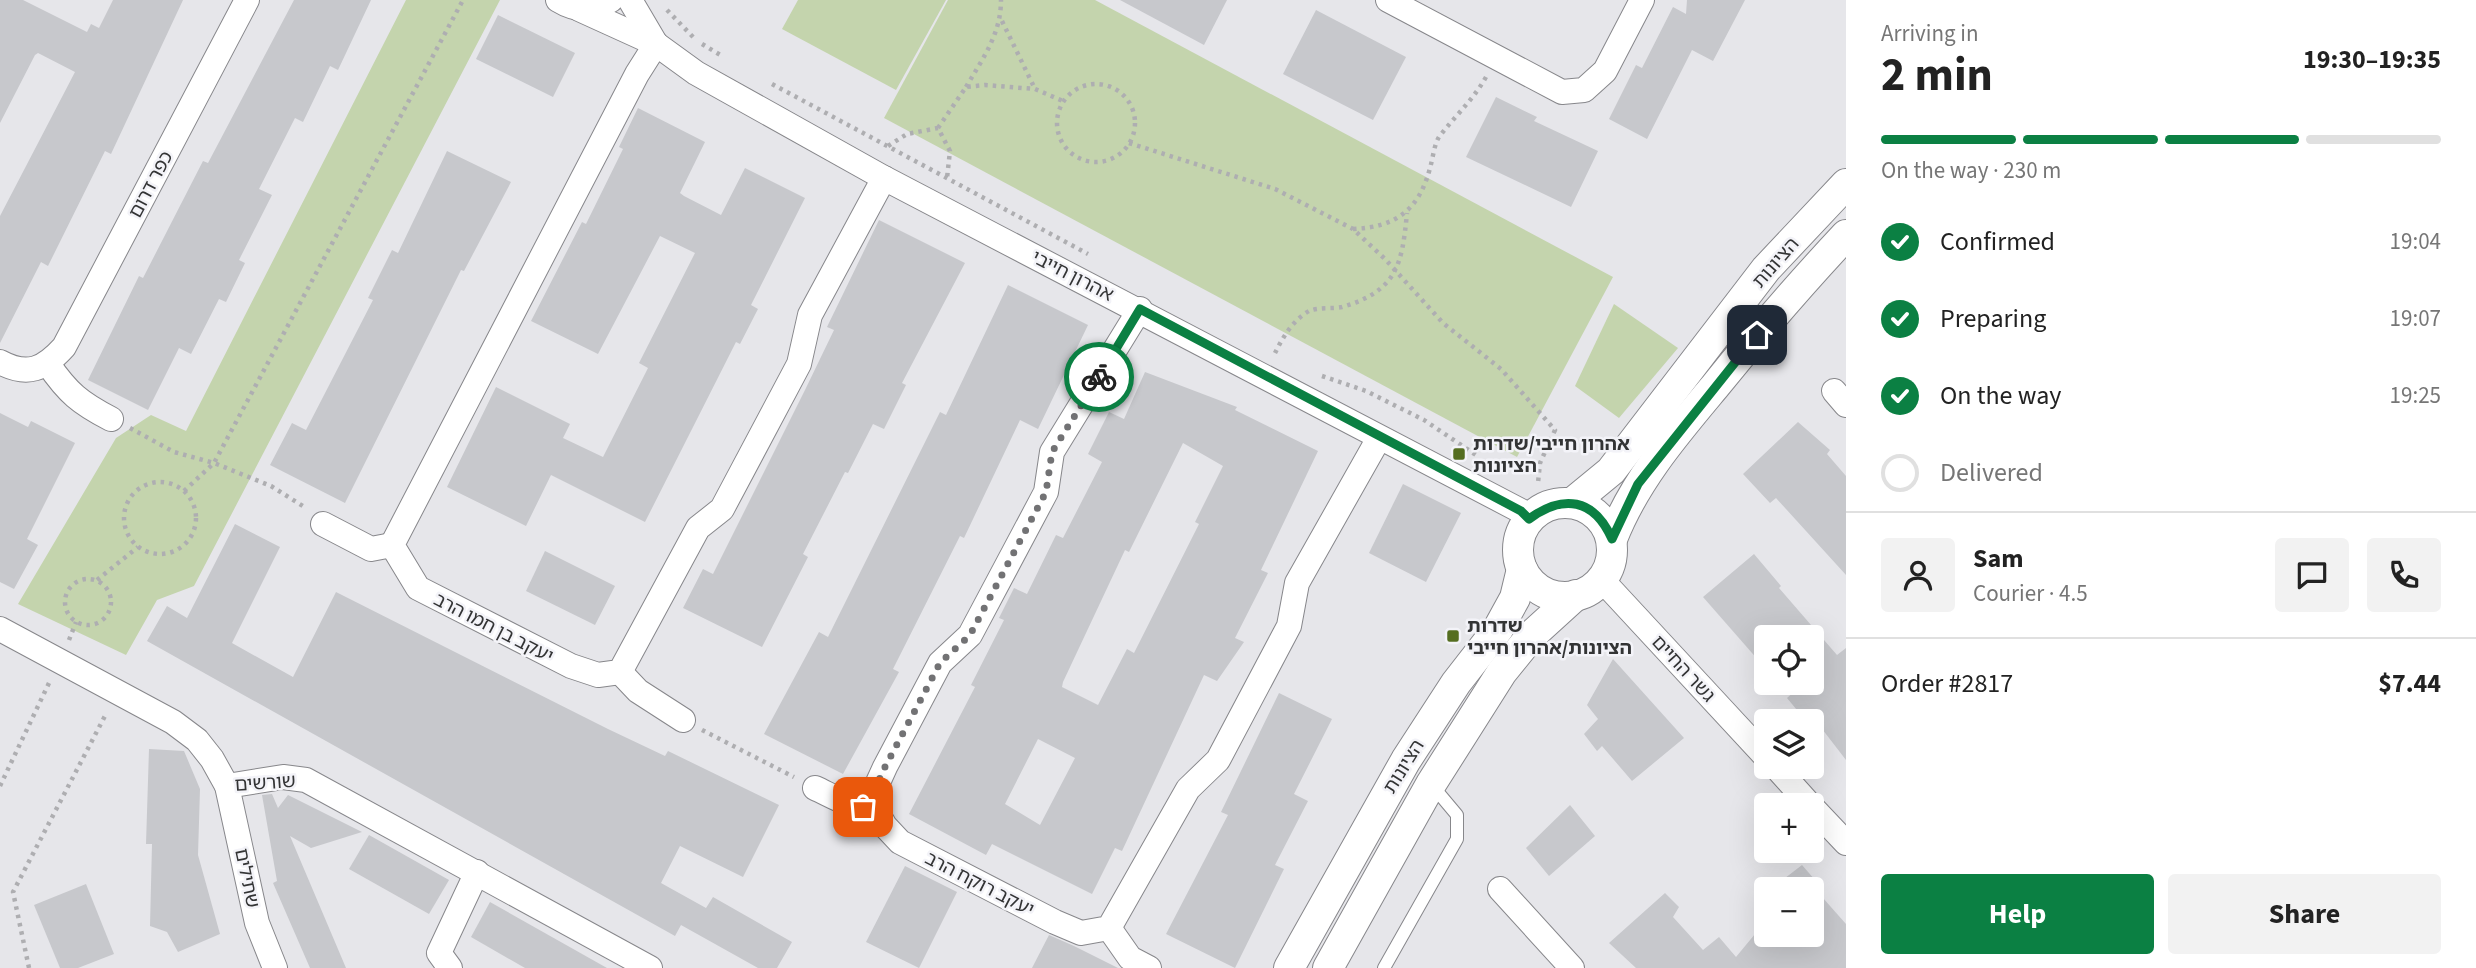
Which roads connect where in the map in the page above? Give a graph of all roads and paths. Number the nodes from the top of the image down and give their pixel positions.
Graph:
1 (247, 0) edge
2 (464, 0) edge
3 (611, 0) edge
4 (630, 0) edge
5 (658, 0) edge
6 (1001, 0) edge
7 (1388, 0) edge
8 (1642, 0) edge
9 (569, 5) edge
10 (1001, 20) junction
11 (656, 44) junction
12 (724, 57) dead end
13 (1497, 58) junction
14 (766, 81) dead end
15 (965, 87) junction
16 (1035, 89) junction
17 (1063, 101) junction
18 (939, 128) junction
19 (1129, 143) junction
20 (888, 146) junction
21 (884, 178) junction
22 (947, 178) junction
23 (1846, 184) edge
24 (1407, 212) junction
25 (1353, 229) junction
26 (1846, 235) edge
27 (1094, 257) dead end
28 (1396, 271) junction
29 (1140, 309) junction
30 (1263, 347) dead end
31 (1275, 353) junction
32 (1287, 359) dead end
33 (0, 362) edge
34 (48, 364) junction
35 (1311, 371) dead end
36 (111, 419) joint
37 (1379, 438) junction
38 (1476, 455) dead end
39 (214, 463) junction
40 (1538, 484) dead end
41 (184, 491) junction
42 (1572, 503) junction
43 (1529, 519) junction
44 (323, 524) joint
45 (1612, 539) junction
46 (392, 545) junction
47 (138, 547) junction
48 (1522, 569) junction
49 (97, 580) junction
50 (1602, 580) junction
51 (1576, 596) junction
52 (0, 629) edge
53 (60, 661) junction
54 (620, 672) junction
55 (117, 692) junction
56 (683, 720) joint
57 (1754, 744) edge
58 (1787, 779) edge
59 (1431, 784) junction
60 (0, 786) edge
61 (227, 786) junction
62 (815, 788) joint
63 (1800, 793) edge
64 (873, 805) junction
65 (1824, 819) edge
66 (1846, 843) edge
67 (477, 872) junction
68 (1500, 889) dead end
69 (1109, 928) junction
70 (29, 968) edge
71 (275, 968) edge
72 (450, 968) edge
73 (650, 968) edge
74 (1149, 968) edge
75 (1289, 968) edge
76 (1328, 968) edge
77 (1384, 968) edge
78 (1572, 968) edge

1 - 34 street, כפר דרום
2 - 39 path
3 - 9 street
4 - 11 street, אהרון חייבי
5 - 12 path
6 - 10 path
7 - 13 street
8 - 13 street
9 - 11 street, אהרון חייבי
10 - 15 path
10 - 16 path
11 - 21 street, אהרון חייבי
11 - 46 street
13 - 24 path
14 - 20 path
15 - 16 path
15 - 18 path
16 - 17 path
17 - 19 path
17 - 19 path
18 - 20 path
18 - 22 path
19 - 25 path
20 - 22 path
21 - 29 street, אהרון חייבי
21 - 54 street
22 - 27 path
23 - 42 street, הציונות
24 - 25 path
24 - 28 path
25 - 28 path
26 - 45 street, הציונות
28 - 31 path
28 - 40 path
29 - 37 street, אהרון חייבי
29 - 64 street
30 - 31 path
31 - 32 path
33 - 34 street
34 - 36 street
35 - 38 path
36 - 39 path
37 - 43 street, אהרון חייבי
37 - 69 street
39 - 41 path
39 - 44 path
41 - 47 path
41 - 47 path
42 - 43 street
42 - 45 street
43 - 48 street
44 - 46 street
45 - 50 street
46 - 54 street, יעקב בן חמו הרב
47 - 49 path
48 - 51 street
48 - 75 street, הציונות
49 - 49 path
50 - 51 street
50 - 57 street, גשר החיים
51 - 59 street, הציונות
52 - 53 street, שורשים
53 - 55 street, שורשים
53 - 60 path
54 - 56 street
55 - 61 street, שורשים
55 - 70 path
56 - 62 path
58 - 63 street
59 - 76 street, הציונות
59 - 77 lane
61 - 67 street, שורשים
61 - 71 street, שתילים
62 - 64 street
64 - 69 street, יעקב רוקח הרב
65 - 66 street
67 - 72 street
67 - 73 street, שורשים
68 - 78 street
69 - 74 street

